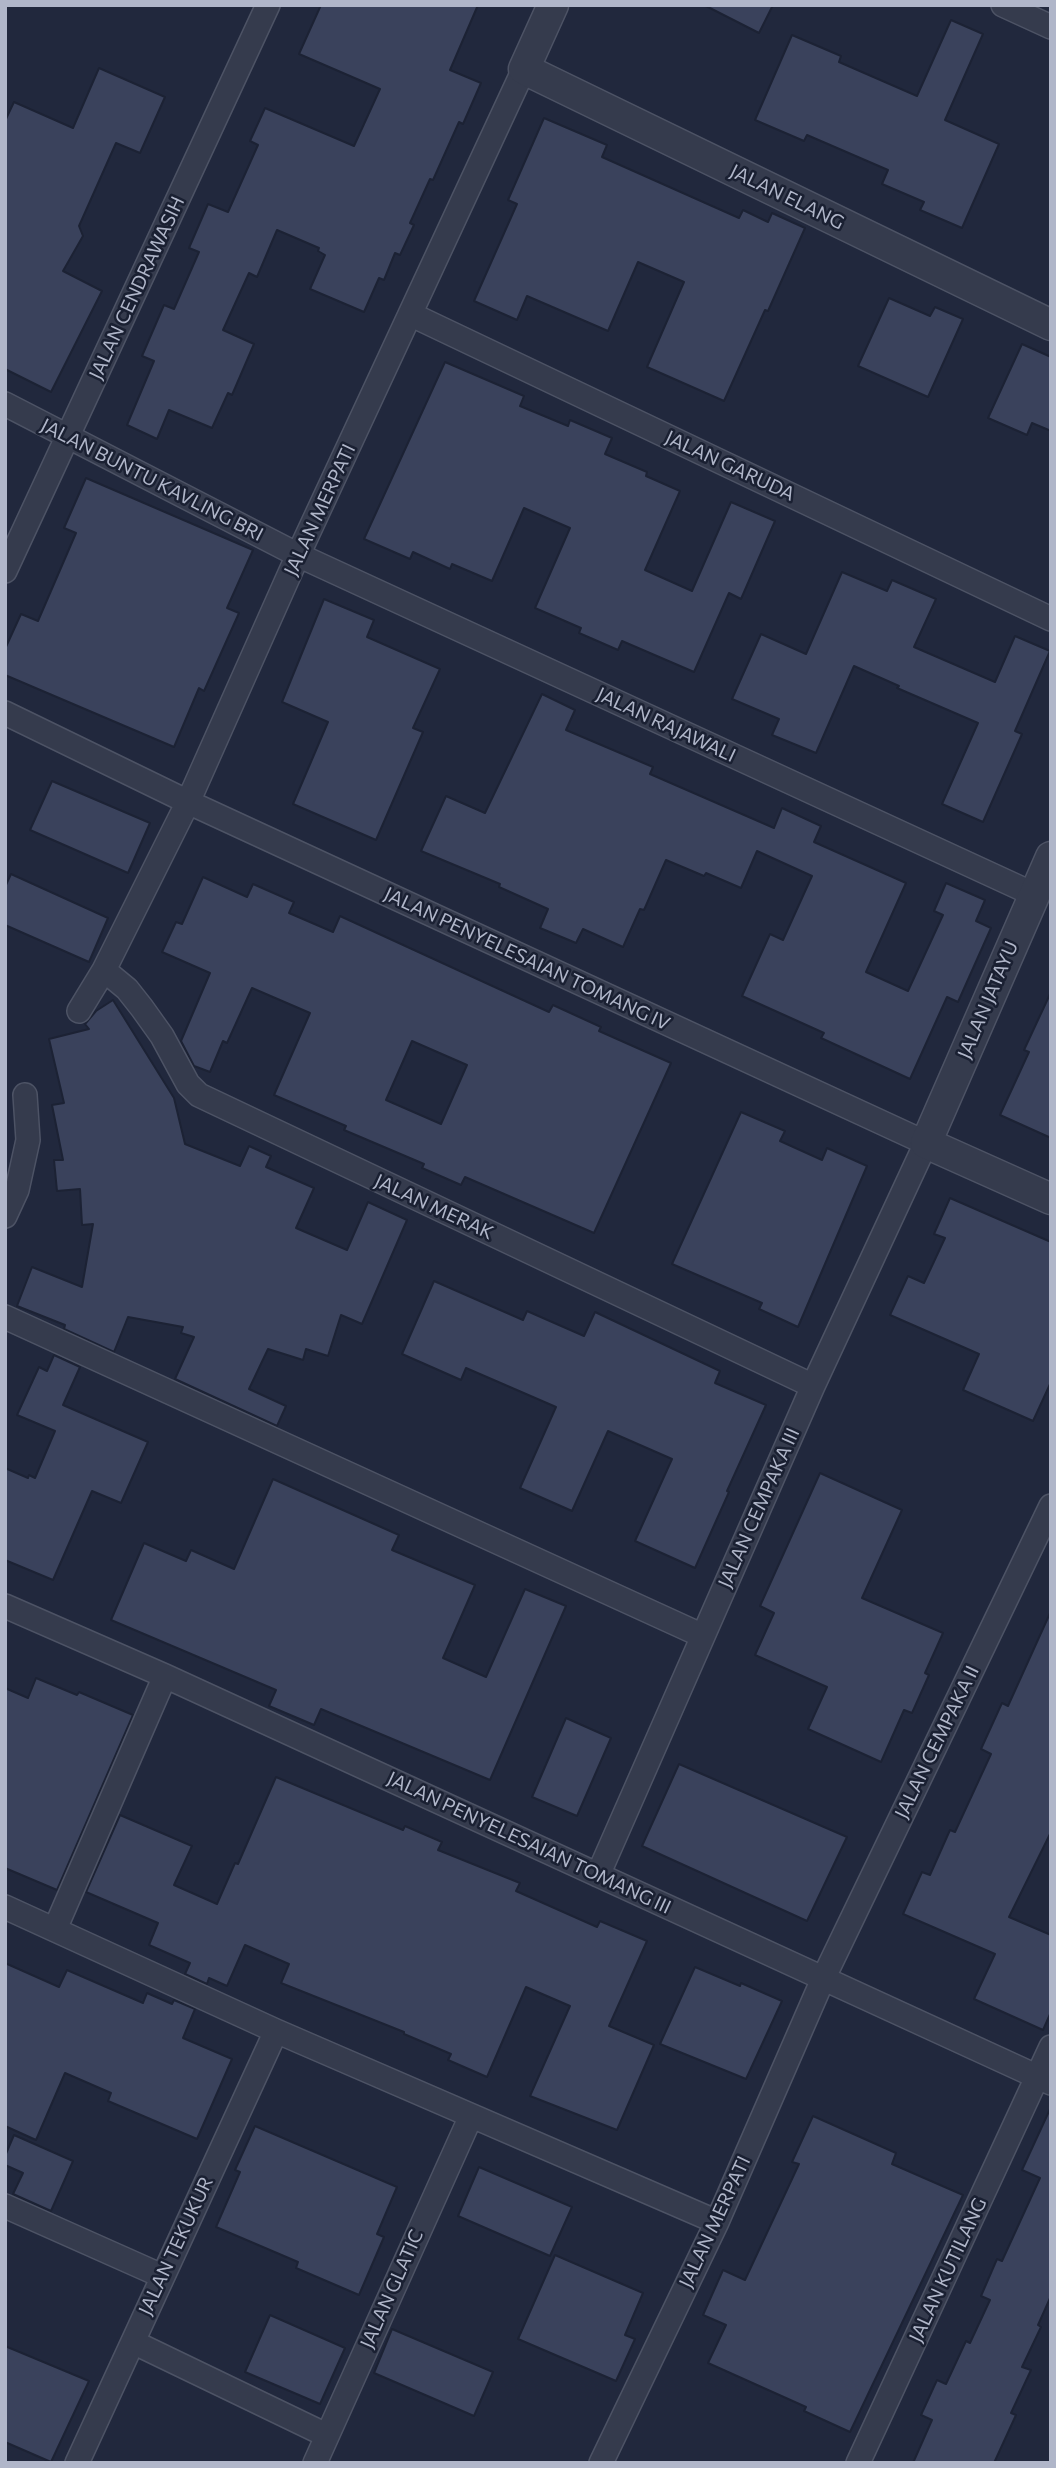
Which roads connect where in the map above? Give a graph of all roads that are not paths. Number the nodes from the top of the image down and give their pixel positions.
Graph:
1 (268, 5) edge
2 (553, 5) edge
3 (1003, 5) edge
4 (1051, 27) edge
5 (524, 69) junction
6 (410, 314) junction
7 (1051, 325) edge
8 (5, 404) edge
9 (68, 437) junction
10 (298, 555) junction
11 (5, 571) edge
12 (1051, 619) edge
13 (5, 713) edge
14 (188, 802) junction
15 (1051, 857) edge
16 (1033, 894) junction
17 (104, 970) junction
18 (79, 1011) dead end
19 (25, 1095) dead end
20 (926, 1143) junction
21 (1051, 1199) edge
22 (5, 1216) edge
23 (5, 1317) edge
24 (813, 1386) junction
25 (1051, 1506) edge
26 (5, 1606) edge
27 (703, 1636) junction
28 (165, 1676) junction
29 (598, 1875) junction
30 (5, 1908) edge
31 (55, 1929) junction
32 (823, 1979) junction
33 (276, 2031) junction
34 (1051, 2048) edge
35 (1044, 2080) edge
36 (471, 2116) junction
37 (5, 2206) edge
38 (717, 2222) junction
39 (162, 2276) junction
40 (133, 2342) junction
41 (326, 2435) junction
42 (77, 2463) edge
43 (315, 2463) edge
44 (601, 2463) edge
45 (858, 2463) edge

1 - 9 street, JALAN CENDRAWASIH
2 - 5 street, JALAN MERPATI
3 - 4 street
5 - 6 street, JALAN MERPATI
5 - 7 street, JALAN ELANG
6 - 10 street, JALAN MERPATI
6 - 12 street, JALAN GARUDA
8 - 9 street, JALAN BUNTU KAVLING BRI
9 - 10 street, JALAN BUNTU KAVLING BRI
9 - 11 street, JALAN CENDRAWASIH
10 - 14 street, JALAN MERPATI
10 - 16 street, JALAN RAJAWALI
13 - 14 street, JALAN PENYELESAIAN TOMANG IV
14 - 17 street, JALAN MERPATI
14 - 20 street, JALAN PENYELESAIAN TOMANG IV
15 - 16 street, JALAN JATAYU
16 - 20 street, JALAN JATAYU
17 - 18 street, JALAN MERPATI
17 - 24 street, JALAN MERAK
19 - 22 street
20 - 21 street, JALAN PENYELESAIAN TOMANG IV
20 - 24 street, JALAN CEMPAKA III
23 - 27 street
24 - 27 street, JALAN CEMPAKA III
25 - 32 street, JALAN CEMPAKA II
26 - 28 street, JALAN PENYELESAIAN TOMANG III
27 - 29 street, JALAN CEMPAKA III
28 - 29 street, JALAN PENYELESAIAN TOMANG III
28 - 31 street
29 - 32 street, JALAN PENYELESAIAN TOMANG III
30 - 31 street
31 - 33 street
32 - 35 street, JALAN PENYELESAIAN TOMANG III
32 - 38 street, JALAN MERPATI
33 - 36 street
33 - 39 street, JALAN TEKUKUR
34 - 35 street, JALAN KUTILANG
35 - 45 street, JALAN KUTILANG
36 - 38 street
36 - 41 street, JALAN GLATIC
37 - 39 street
38 - 44 street, JALAN MERPATI
39 - 40 street, JALAN TEKUKUR
40 - 41 street
40 - 42 street, JALAN TEKUKUR
41 - 43 street, JALAN GLATIC

